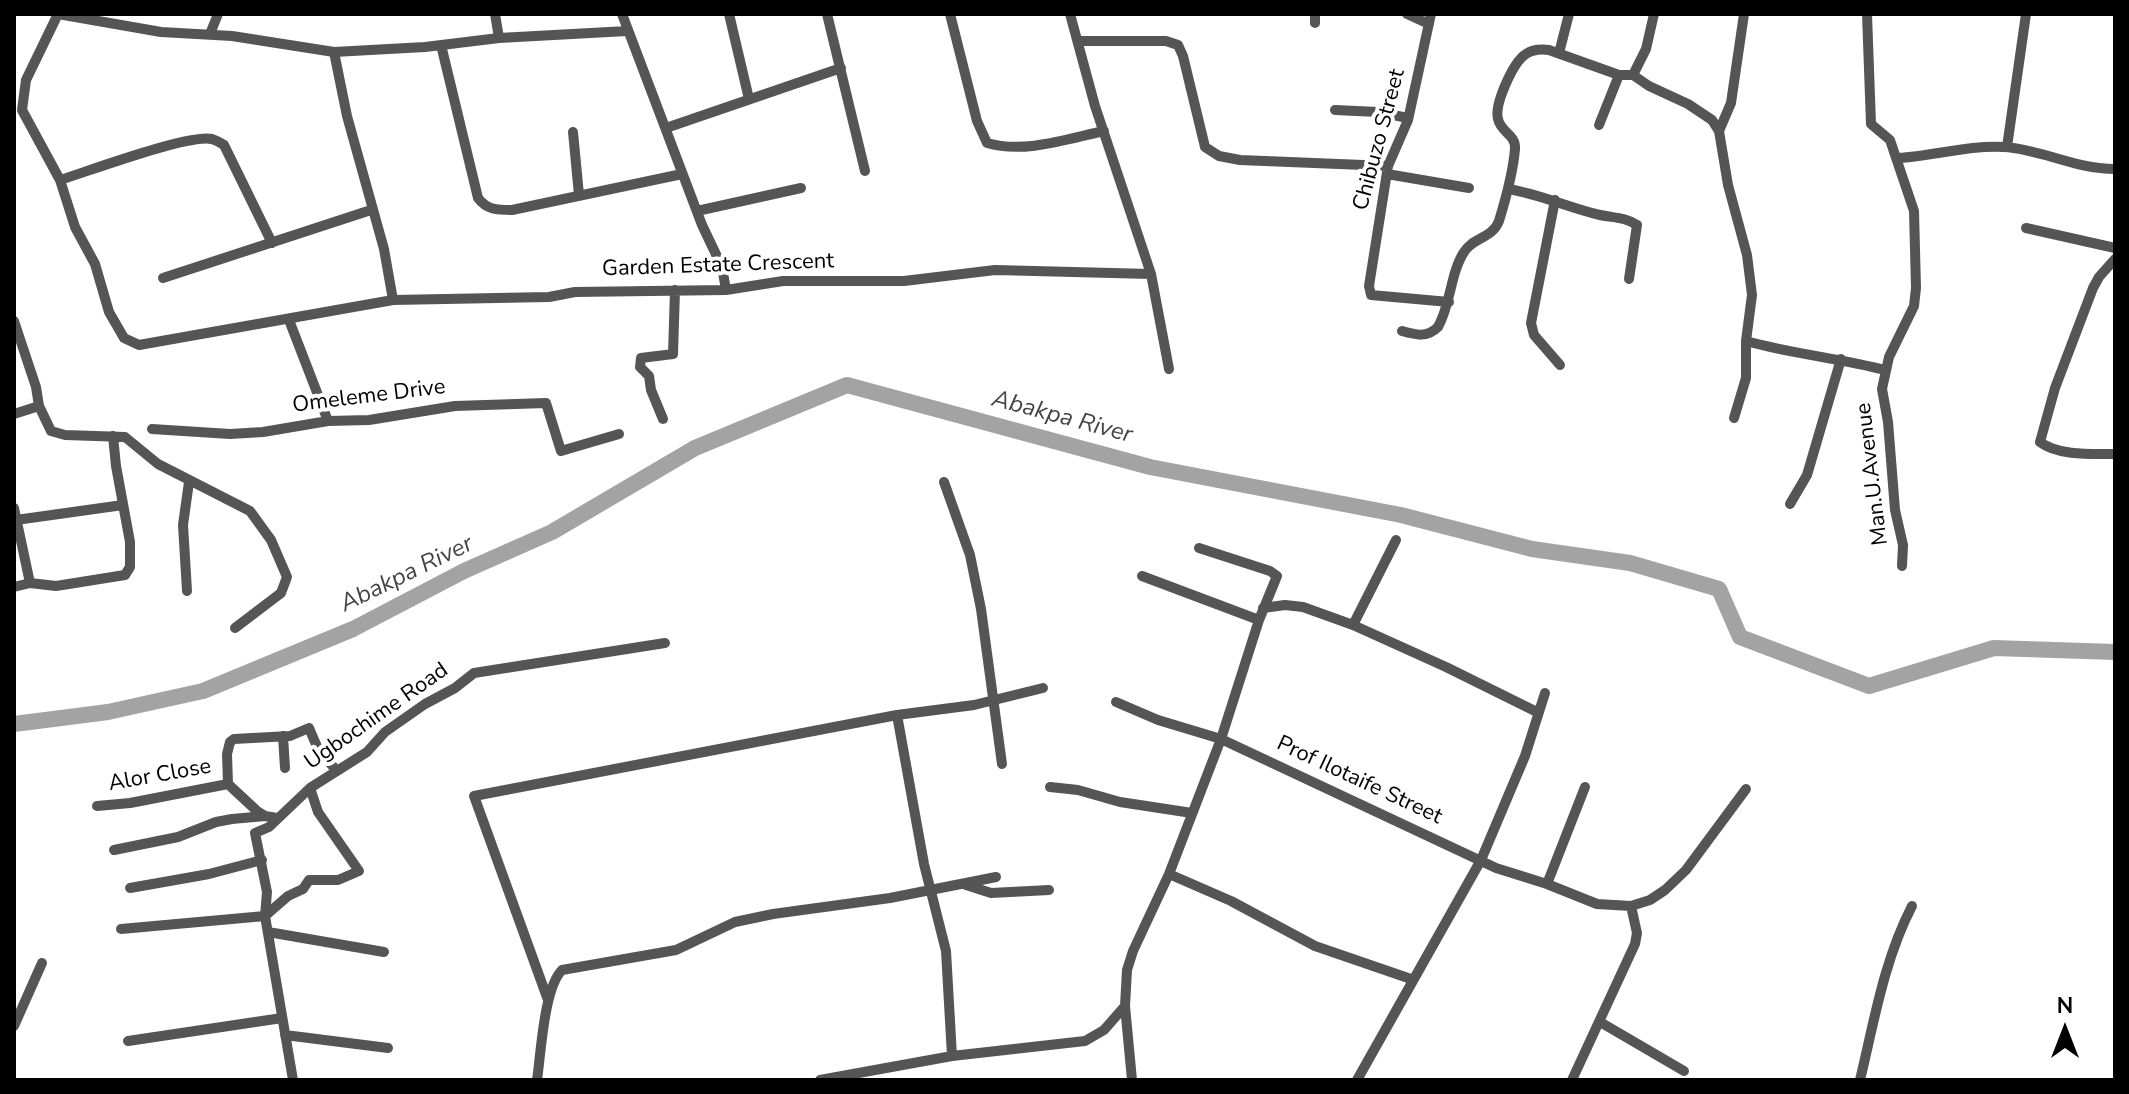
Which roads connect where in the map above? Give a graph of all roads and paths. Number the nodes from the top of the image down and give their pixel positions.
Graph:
1 (58, 14) edge
2 (218, 14) edge
3 (495, 14) edge
4 (622, 14) edge
5 (729, 14) edge
6 (827, 14) edge
7 (950, 14) edge
8 (1070, 14) edge
9 (1407, 14) edge
10 (1569, 14) edge
11 (1654, 14) edge
12 (1744, 14) edge
13 (1867, 14) edge
14 (2026, 14) edge
15 (1430, 19) edge
16 (627, 31) junction
17 (210, 34) junction
18 (499, 38) junction
19 (1079, 41) junction
20 (441, 45) junction
21 (334, 52) junction
22 (1559, 53) junction
23 (841, 68) junction
24 (1619, 75) junction
25 (1633, 75) junction
26 (749, 99) junction
27 (1335, 110) dead end
28 (18, 112) edge
29 (1408, 118) junction
30 (1599, 125) dead end
31 (666, 128) junction
32 (1104, 131) junction
33 (1719, 131) junction
34 (573, 132) dead end
35 (2007, 147) junction
36 (1898, 158) junction
37 (2115, 169) edge
38 (1388, 170) junction
39 (865, 171) dead end
40 (682, 174) junction
41 (60, 180) junction
42 (801, 188) dead end
43 (1469, 188) dead end
44 (1508, 189) junction
45 (579, 195) junction
46 (1555, 200) junction
47 (371, 210) junction
48 (697, 211) junction
49 (2026, 228) dead end
50 (272, 243) junction
51 (2115, 248) edge
52 (2115, 259) edge
53 (1151, 274) junction
54 (163, 278) dead end
55 (1629, 279) dead end
56 (675, 290) junction
57 (726, 290) junction
58 (393, 300) junction
59 (1449, 302) junction
60 (289, 320) junction
61 (14, 321) edge
62 (1402, 331) dead end
63 (1746, 341) junction
64 (1841, 359) junction
65 (1560, 365) dead end
66 (1169, 369) dead end
67 (1885, 370) junction
68 (39, 406) junction
69 (14, 414) edge
70 (1734, 418) dead end
71 (663, 419) dead end
72 (328, 421) junction
73 (152, 429) dead end
74 (619, 434) dead end
75 (113, 436) junction
76 (2115, 454) edge
77 (189, 482) junction
78 (944, 482) dead end
79 (1790, 504) dead end
80 (123, 505) junction
81 (15, 514) edge
82 (1396, 540) dead end
83 (1199, 548) dead end
84 (1902, 566) dead end
85 (1142, 576) dead end
86 (30, 583) junction
87 (14, 587) edge
88 (187, 591) dead end
89 (1263, 608) junction
90 (1259, 620) junction
91 (1353, 625) junction
92 (235, 628) dead end
93 (665, 643) dead end
94 (1043, 688) dead end
95 (1545, 693) dead end
96 (992, 700) junction
97 (1116, 702) dead end
98 (1537, 712) junction
99 (897, 715) junction
100 (283, 736) junction
101 (1221, 739) junction
102 (1002, 764) dead end
103 (285, 768) dead end
104 (336, 770) junction
105 (228, 784) junction
106 (1050, 787) dead end
107 (1585, 787) dead end
108 (310, 788) junction
109 (1746, 789) dead end
110 (97, 806) dead end
111 (1192, 813) junction
112 (265, 816) junction
113 (277, 818) junction
114 (114, 850) dead end
115 (262, 860) junction
116 (1481, 860) junction
117 (1169, 874) junction
118 (996, 877) dead end
119 (964, 884) junction
120 (1547, 884) junction
121 (130, 888) dead end
122 (931, 890) junction
123 (1049, 890) dead end
124 (1631, 906) junction
125 (1912, 906) dead end
126 (265, 916) junction
127 (121, 929) dead end
128 (268, 932) junction
129 (384, 952) dead end
130 (42, 963) dead end
131 (1411, 979) junction
132 (548, 1000) junction
133 (1125, 1006) junction
134 (282, 1018) junction
135 (1600, 1022) junction
136 (14, 1026) edge
137 (285, 1035) junction
138 (128, 1041) dead end
139 (388, 1048) dead end
140 (952, 1056) junction
141 (1684, 1071) dead end
142 (293, 1080) edge
143 (537, 1080) edge
144 (820, 1080) edge
145 (1132, 1080) edge
146 (1357, 1080) edge
147 (1572, 1080) edge
148 (1860, 1080) edge

1 - 17 street
1 - 28 street
2 - 17 street
3 - 18 street
4 - 16 street
5 - 26 street
6 - 23 street
7 - 32 street
8 - 19 street
9 - 15 street
10 - 22 street
11 - 25 street
12 - 33 street
13 - 36 street, Man.U.Avenue
14 - 35 street
15 - 29 street, Chibuzo Street
16 - 18 street
16 - 31 street
17 - 21 street
18 - 20 street
19 - 32 street
19 - 38 street
20 - 21 street
20 - 45 street
21 - 47 street
22 - 24 street
22 - 44 street
23 - 26 street
23 - 39 street
24 - 25 street
24 - 30 street
25 - 33 street
26 - 31 street
27 - 29 street
28 - 41 street
29 - 38 street, Chibuzo Street
31 - 40 street
32 - 53 street
33 - 63 street
34 - 45 street
35 - 36 street
35 - 37 street
36 - 67 street, Man.U.Avenue
38 - 43 street
38 - 59 street, Chibuzo Street
40 - 45 street
40 - 48 street
41 - 50 street
41 - 60 street, Garden Estate Crescent
42 - 48 street
44 - 46 street
44 - 59 street
46 - 55 street
46 - 65 street
47 - 50 street
47 - 58 street
48 - 57 street
49 - 51 street
50 - 54 street
52 - 76 street
53 - 57 street, Garden Estate Crescent
53 - 66 street
56 - 57 street, Garden Estate Crescent
56 - 58 street, Garden Estate Crescent
56 - 71 street
58 - 60 street, Garden Estate Crescent
59 - 62 street
60 - 72 street
61 - 68 street
63 - 64 street
63 - 70 street
64 - 67 street
64 - 79 street
67 - 84 street, Man.U.Avenue
68 - 69 street
68 - 75 street
72 - 73 street, Omeleme Drive
72 - 74 street, Omeleme Drive
75 - 77 street
75 - 80 street
77 - 88 street
77 - 92 street
78 - 96 street
80 - 81 street
80 - 86 street
81 - 86 street
82 - 91 street
83 - 89 street
85 - 90 street
86 - 87 street
89 - 90 street
89 - 91 street
90 - 101 street
91 - 98 street
93 - 104 street, Ugbochime Road
94 - 96 street
95 - 98 street
96 - 99 street
96 - 102 street
97 - 101 street, Prof Ilotaife Street
98 - 116 street
99 - 122 street
99 - 132 street
100 - 103 street
100 - 104 street
100 - 105 street
101 - 111 street
101 - 116 street, Prof Ilotaife Street
104 - 108 street, Ugbochime Road
105 - 110 street, Alor Close
105 - 112 street, Alor Close
106 - 111 street
107 - 120 street
108 - 113 street, Ugbochime Road
108 - 126 street
109 - 124 street
111 - 117 street
112 - 113 street
112 - 114 street
113 - 115 street, Ugbochime Road
115 - 121 street
115 - 126 street, Ugbochime Road
116 - 120 street, Prof Ilotaife Street
116 - 131 street
117 - 131 street
117 - 133 street
118 - 119 street
119 - 122 street
119 - 123 street
120 - 124 street, Prof Ilotaife Street
122 - 132 street
122 - 140 street
124 - 135 street
125 - 148 street
126 - 127 street
126 - 128 street, Ugbochime Road
128 - 129 street
128 - 134 street, Ugbochime Road
130 - 136 street
131 - 146 street
132 - 143 street
133 - 140 street
133 - 145 street
134 - 137 street, Ugbochime Road
134 - 138 street
135 - 141 street
135 - 147 street
137 - 139 street
137 - 142 street, Ugbochime Road
140 - 144 street

